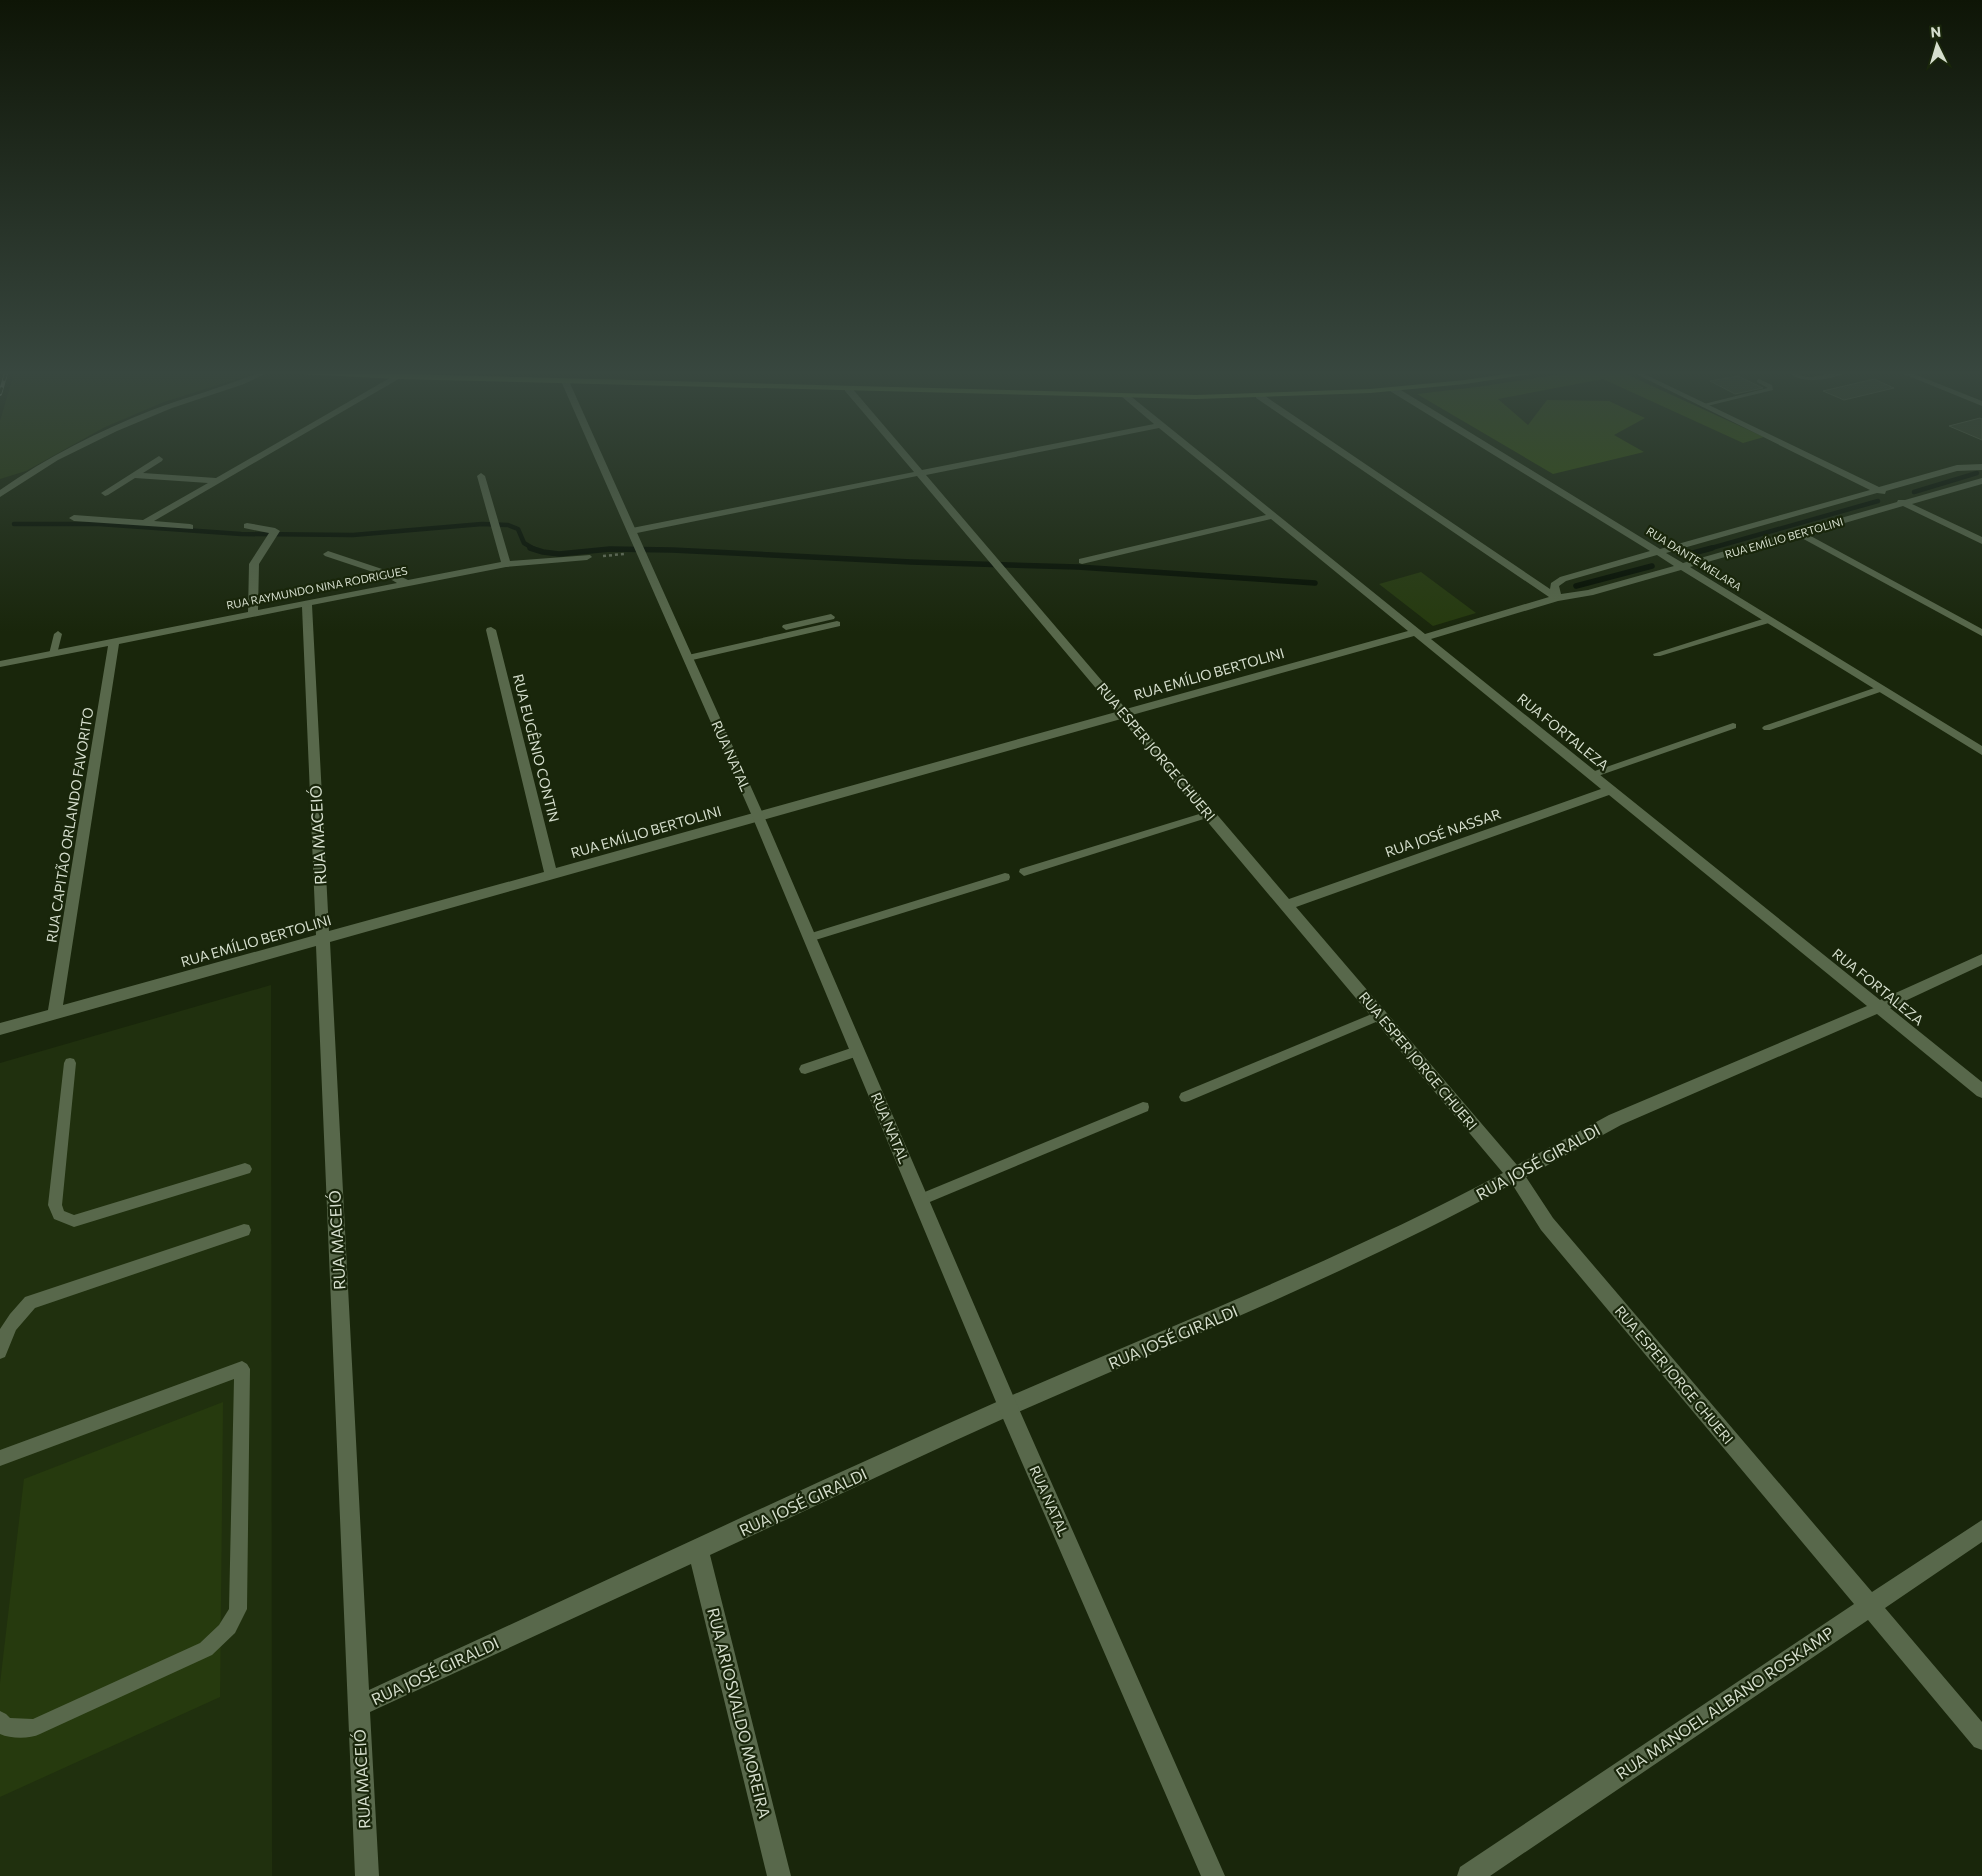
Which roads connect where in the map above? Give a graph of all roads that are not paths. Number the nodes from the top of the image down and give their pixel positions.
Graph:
1 (61, 458) edge
2 (259, 458) edge
3 (599, 458) edge
4 (907, 458) edge
5 (998, 458) edge
6 (1201, 458) edge
7 (1350, 458) edge
8 (1505, 458) edge
9 (1811, 458) edge
10 (159, 459) dead end
11 (1982, 467) edge
12 (920, 473) junction
13 (133, 475) junction
14 (481, 476) dead end
15 (218, 481) junction
16 (1982, 481) edge
17 (1882, 492) junction
18 (105, 493) dead end
19 (0, 494) edge
20 (1900, 501) junction
21 (1273, 516) junction
22 (74, 518) dead end
23 (146, 522) junction
24 (248, 526) dead end
25 (190, 527) dead end
26 (1799, 533) junction
27 (636, 541) junction
28 (1982, 541) edge
29 (1659, 552) junction
30 (328, 554) dead end
31 (587, 557) road end
32 (1082, 561) dead end
33 (506, 564) junction
34 (1682, 567) junction
35 (406, 583) junction
36 (1557, 598) junction
37 (307, 603) junction
38 (252, 614) junction
39 (1769, 620) junction
40 (834, 621) dead end
41 (491, 630) dead end
42 (1982, 633) edge
43 (58, 634) dead end
44 (1419, 635) junction
45 (114, 642) junction
46 (54, 654) junction
47 (686, 654) junction
48 (1657, 654) dead end
49 (0, 664) edge
50 (1880, 688) junction
51 (1124, 714) junction
52 (1733, 726) dead end
53 (1767, 728) dead end
54 (1982, 751) edge
55 (1592, 775) junction
56 (1611, 790) junction
57 (1209, 814) junction
58 (758, 816) junction
59 (1024, 872) dead end
60 (551, 874) junction
61 (1005, 877) dead end
62 (1286, 905) junction
63 (323, 938) junction
64 (810, 938) junction
65 (1982, 959) edge
66 (1879, 1007) junction
67 (55, 1013) junction
68 (1379, 1016) junction
69 (0, 1029) edge
70 (857, 1051) junction
71 (70, 1064) dead end
72 (805, 1069) dead end
73 (1982, 1091) edge
74 (1185, 1097) dead end
75 (1143, 1107) dead end
76 (245, 1169) dead end
77 (1515, 1175) junction
78 (920, 1200) junction
79 (244, 1230) dead end
80 (0, 1352) edge
81 (1008, 1407) junction
82 (0, 1458) edge
83 (1982, 1530) edge
84 (698, 1550) junction
85 (1870, 1606) junction
86 (359, 1706) junction
87 (0, 1720) edge
88 (1982, 1739) edge
89 (367, 1876) edge
90 (779, 1876) edge
91 (1213, 1876) edge
92 (1469, 1876) edge

1 - 19 street
2 - 15 street
3 - 27 street, RUA NATAL
4 - 12 street, RUA ESPER JORGE CHUERI
5 - 12 street
6 - 21 street, RUA FORTALEZA
7 - 36 street
8 - 29 street, RUA DANTE MELARA
9 - 17 street
10 - 13 street
11 - 17 street, RUA EMÍLIO BERTOLINI
12 - 27 street
12 - 51 street, RUA ESPER JORGE CHUERI
13 - 15 street
13 - 18 street
14 - 33 street
15 - 23 street
16 - 20 street, RUA EMÍLIO BERTOLINI
17 - 29 street, RUA EMÍLIO BERTOLINI
20 - 26 street, RUA EMÍLIO BERTOLINI
20 - 28 street
21 - 32 street
21 - 44 street, RUA FORTALEZA
22 - 23 street
23 - 25 street
24 - 38 street
26 - 34 street, RUA EMÍLIO BERTOLINI
26 - 42 street
27 - 47 street, RUA NATAL
29 - 34 street, RUA DANTE MELARA
29 - 36 street, RUA EMÍLIO BERTOLINI
30 - 35 street
31 - 33 street, RUA RAYMUNDO NINA RODRIGUES
33 - 35 street, RUA RAYMUNDO NINA RODRIGUES
34 - 36 street, RUA EMÍLIO BERTOLINI
34 - 39 street, RUA DANTE MELARA
35 - 37 street, RUA RAYMUNDO NINA RODRIGUES
36 - 44 street, RUA EMÍLIO BERTOLINI
37 - 38 street, RUA RAYMUNDO NINA RODRIGUES
37 - 63 street, RUA MACEIÓ
38 - 45 street, RUA RAYMUNDO NINA RODRIGUES
39 - 48 lane
39 - 50 street, RUA DANTE MELARA
40 - 47 lane
41 - 60 street, RUA EUGÊNIO CONTIN
43 - 46 lane
44 - 51 street, RUA EMÍLIO BERTOLINI
44 - 55 street, RUA FORTALEZA
45 - 46 street, RUA RAYMUNDO NINA RODRIGUES
45 - 67 street, RUA CAPITÃO ORLANDO FAVORITO
46 - 49 street, RUA RAYMUNDO NINA RODRIGUES
47 - 58 street, RUA NATAL
50 - 53 lane
50 - 54 street, RUA DANTE MELARA
51 - 57 street, RUA ESPER JORGE CHUERI
51 - 58 street, RUA EMÍLIO BERTOLINI
52 - 55 lane
55 - 56 street, RUA FORTALEZA
56 - 62 street, RUA JOSÉ NASSAR
56 - 66 street, RUA FORTALEZA
57 - 59 lane
57 - 62 street, RUA ESPER JORGE CHUERI
58 - 60 street, RUA EMÍLIO BERTOLINI
58 - 64 street, RUA NATAL
60 - 63 street, RUA EMÍLIO BERTOLINI
61 - 64 lane
62 - 68 street, RUA ESPER JORGE CHUERI
63 - 67 street, RUA EMÍLIO BERTOLINI
63 - 86 street, RUA MACEIÓ
64 - 70 street, RUA NATAL
65 - 66 street, RUA JOSÉ GIRALDI
66 - 73 street, RUA FORTALEZA
66 - 77 street, RUA JOSÉ GIRALDI
67 - 69 street, RUA EMÍLIO BERTOLINI
68 - 74 lane
68 - 77 street, RUA ESPER JORGE CHUERI
70 - 72 lane
70 - 78 street, RUA NATAL
71 - 76 lane
75 - 78 lane
77 - 81 street, RUA JOSÉ GIRALDI
77 - 85 street, RUA ESPER JORGE CHUERI
78 - 81 street, RUA NATAL
79 - 80 lane
81 - 84 street, RUA JOSÉ GIRALDI
81 - 91 street, RUA NATAL
82 - 87 lane
83 - 85 street, RUA MANOEL ALBANO ROSKAMP
84 - 86 street, RUA JOSÉ GIRALDI
84 - 90 street, RUA ARIOSVALDO MOREIRA
85 - 88 street, RUA ESPER JORGE CHUERI
85 - 92 street, RUA MANOEL ALBANO ROSKAMP
86 - 89 street, RUA MACEIÓ

